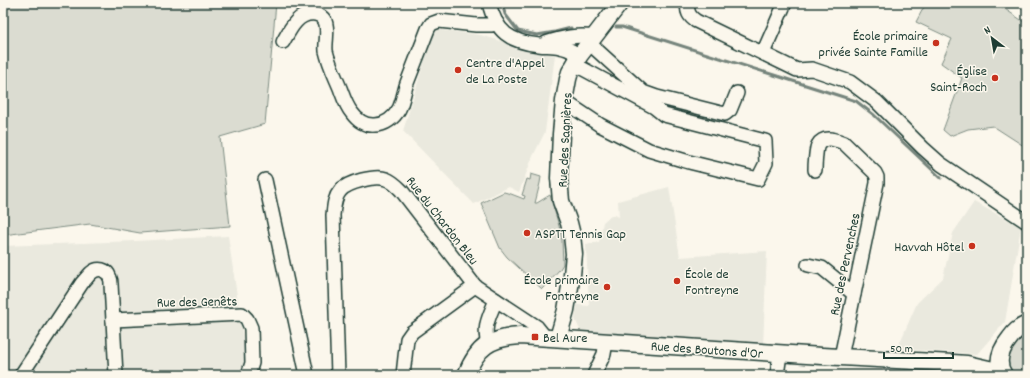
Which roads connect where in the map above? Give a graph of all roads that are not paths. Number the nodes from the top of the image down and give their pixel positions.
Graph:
1 (490, 3) edge
2 (620, 3) edge
3 (689, 3) edge
4 (785, 3) edge
5 (497, 23) junction
6 (283, 42) dead end
7 (540, 45) junction
8 (584, 50) junction
9 (763, 53) junction
10 (736, 93) dead end
11 (564, 101) junction
12 (815, 170) dead end
13 (265, 180) dead end
14 (1027, 222) edge
15 (808, 265) dead end
16 (475, 286) junction
17 (854, 294) junction
18 (496, 300) junction
19 (113, 320) junction
20 (1026, 321) edge
21 (552, 338) junction
22 (606, 342) junction
23 (488, 344) junction
24 (1001, 351) junction
25 (780, 354) junction
26 (841, 357) junction
27 (967, 364) junction
28 (996, 373) edge
29 (21, 375) edge
30 (116, 375) edge
31 (248, 375) edge
32 (307, 375) edge
33 (338, 375) edge
34 (402, 375) edge
35 (466, 375) edge
36 (594, 375) edge
37 (777, 375) edge

1 - 5 street
2 - 8 main road, Rue des Sagnières
3 - 9 street
4 - 9 street
5 - 6 street
5 - 7 street
7 - 8 street
7 - 8 street
8 - 10 street
8 - 11 main road, Rue des Sagnières
8 - 11 street
9 - 14 street
11 - 21 main road, Rue des Sagnières
12 - 17 street, Rue des Pervenches
13 - 32 street
15 - 17 street
16 - 18 street, Rue du Chardon Bleu
16 - 33 street, Rue du Chardon Bleu
16 - 34 street
17 - 26 street, Rue des Pervenches
18 - 21 street, Rue du Chardon Bleu
18 - 23 street
19 - 29 street
19 - 30 street
19 - 31 street, Rue des Genêts
20 - 24 main road
21 - 22 main road, Rue des Boutons d'Or
21 - 23 main road, Rue des Boutons d'Or
22 - 25 main road, Rue des Boutons d'Or
22 - 36 street
23 - 35 main road, Rue des Boutons d'Or
24 - 27 main road, Rue des Boutons d'Or
24 - 28 main road
25 - 26 main road, Rue des Boutons d'Or
25 - 37 street
26 - 27 main road, Rue des Boutons d'Or
27 - 28 main road, Rue des Boutons d'Or

